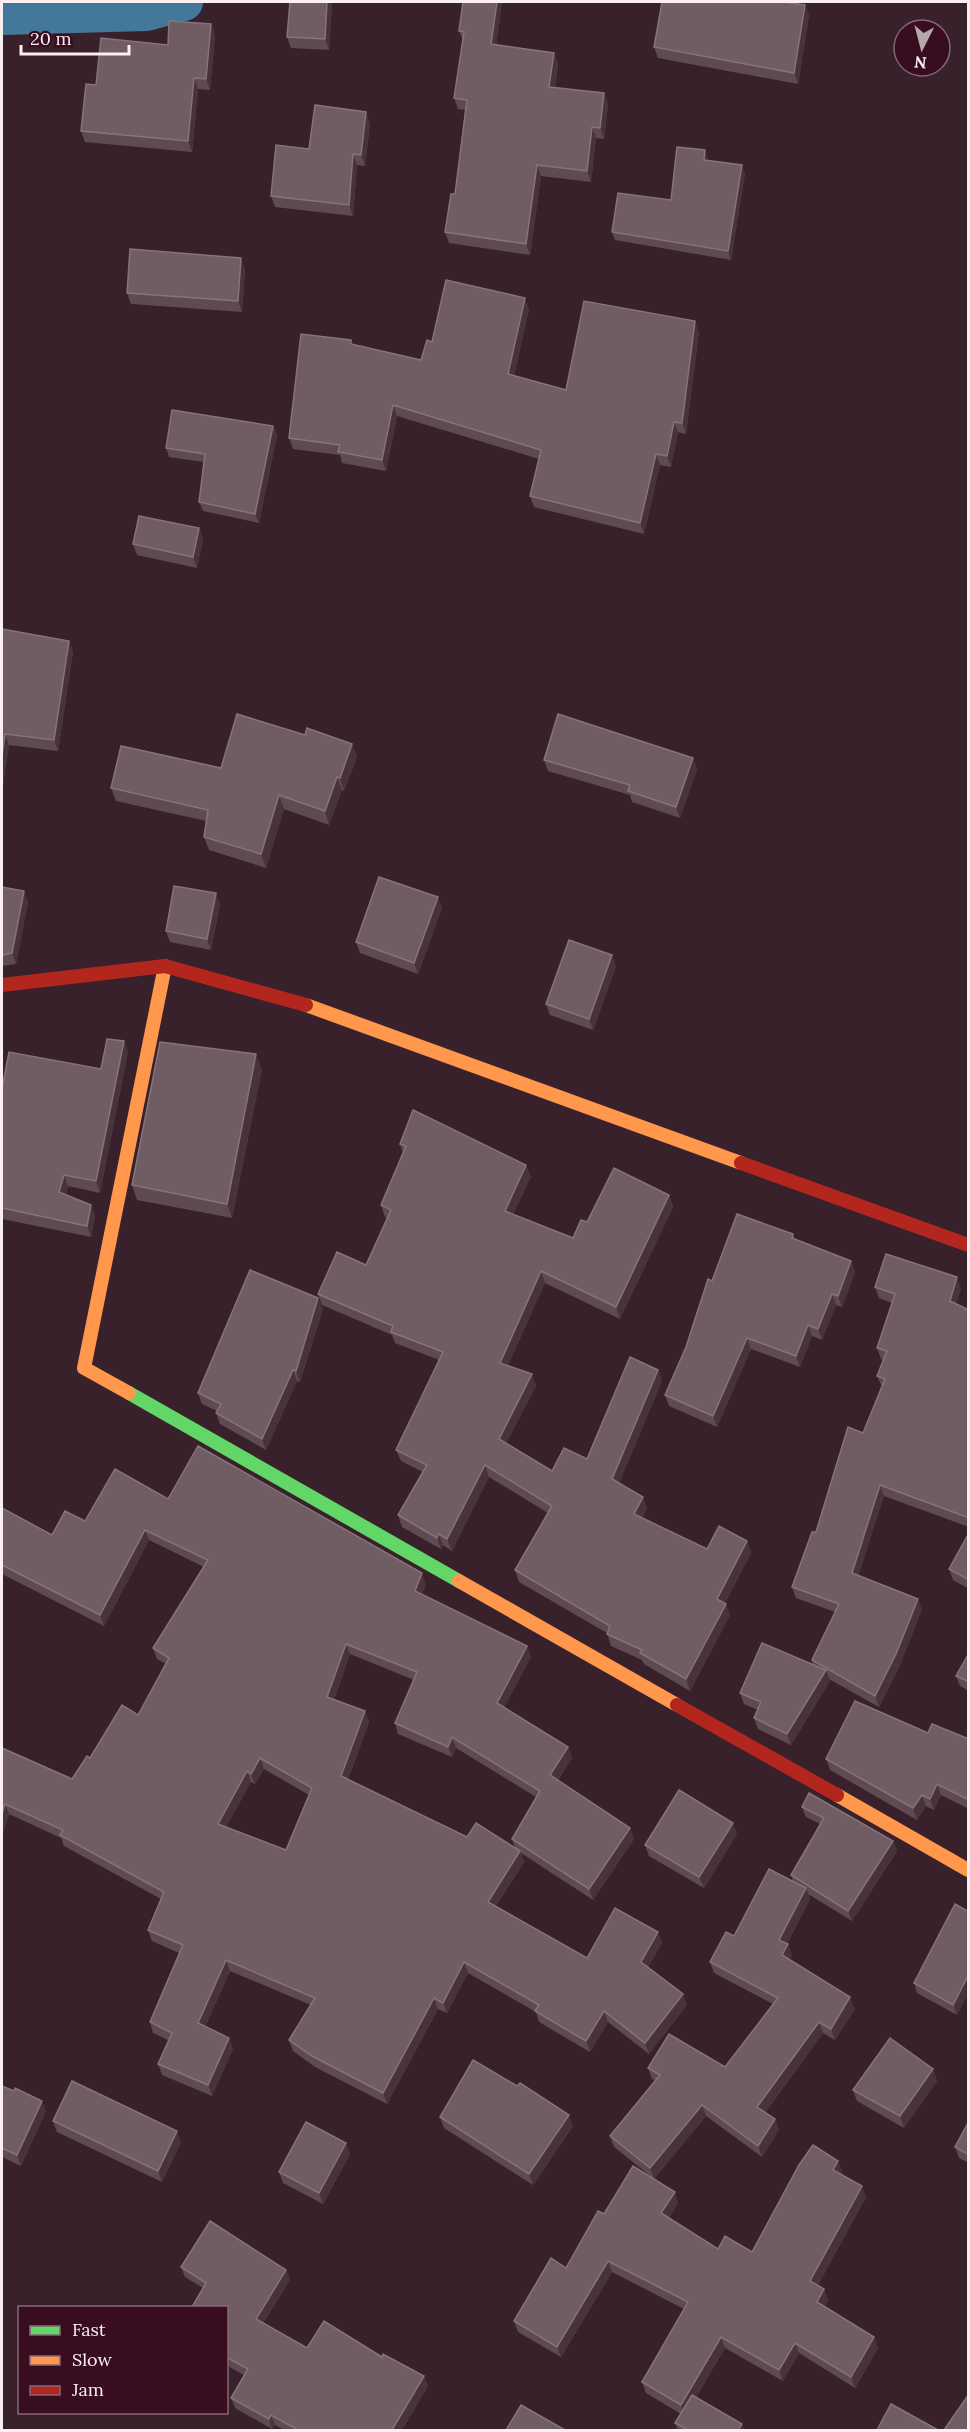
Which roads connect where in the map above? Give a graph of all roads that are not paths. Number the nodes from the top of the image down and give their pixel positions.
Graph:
1 (165, 966) junction
2 (2, 985) edge
3 (969, 1245) edge
4 (969, 1870) edge

1 - 2 street
1 - 3 street
1 - 4 street

